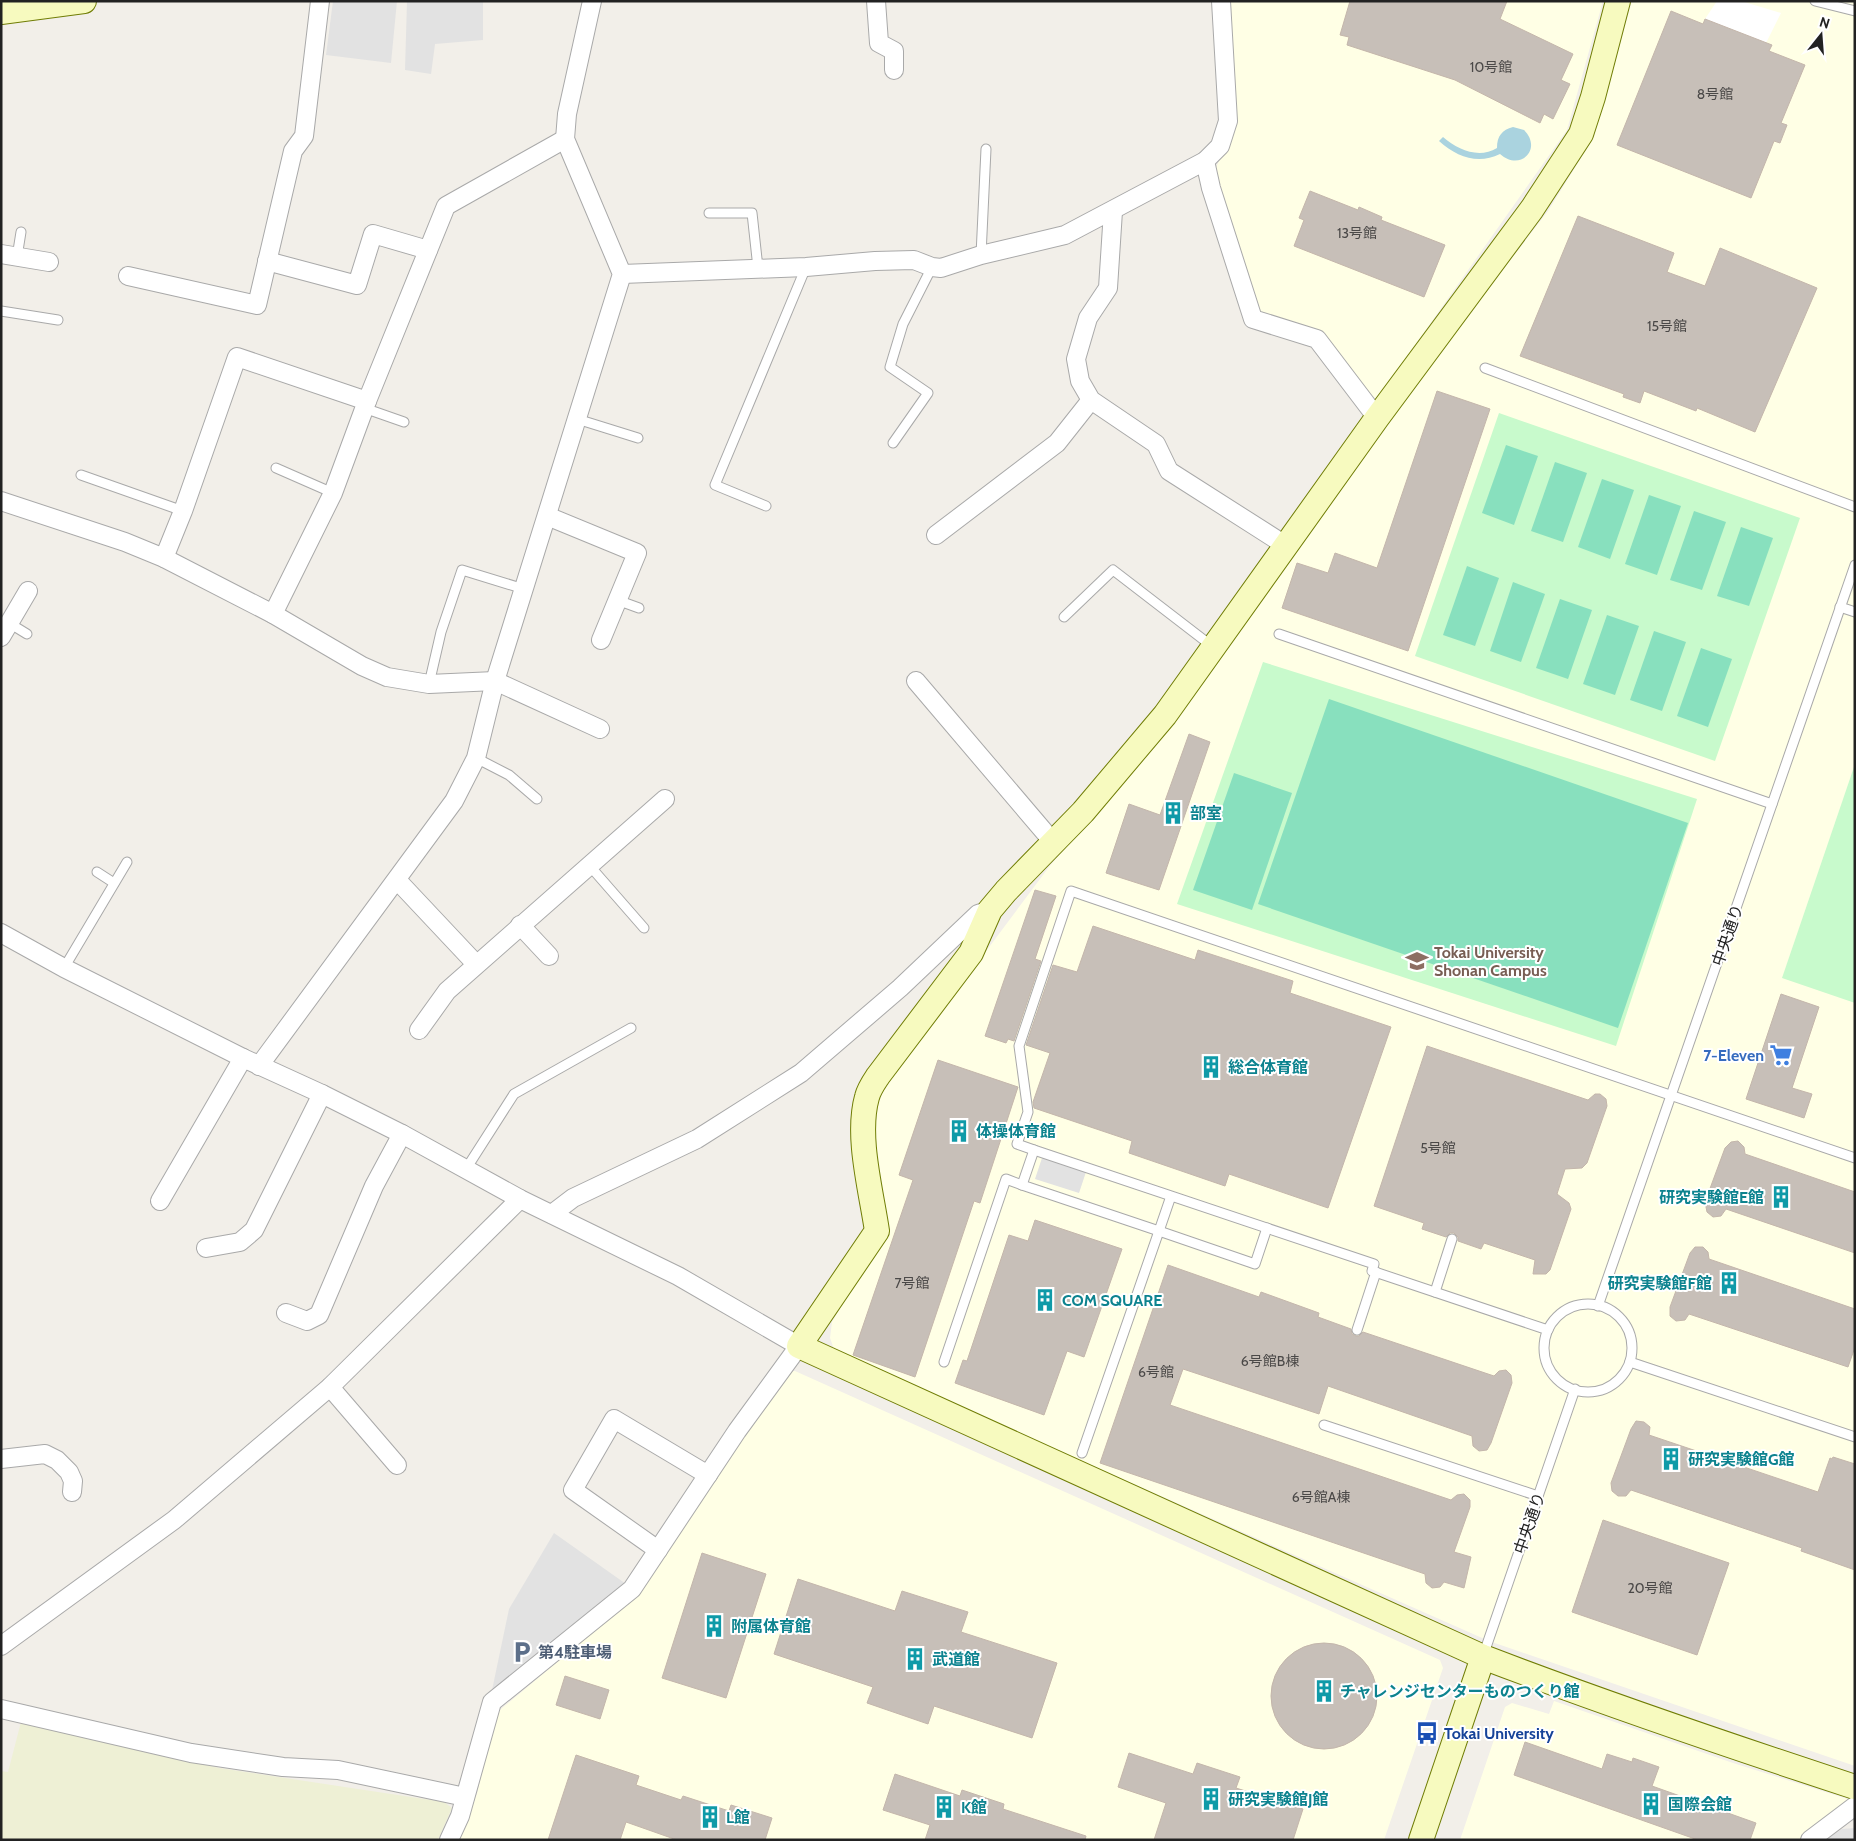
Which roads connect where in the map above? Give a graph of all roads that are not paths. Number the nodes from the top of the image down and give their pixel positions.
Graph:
1 (84, 1) edge
2 (320, 1) edge
3 (592, 1) edge
4 (876, 1) edge
5 (1221, 1) edge
6 (1618, 1) edge
7 (1815, 1) edge
8 (1855, 11) edge
9 (1, 12) edge
10 (894, 70) dead end
11 (565, 139) junction
12 (986, 149) dead end
13 (1205, 161) junction
14 (1113, 210) junction
15 (709, 213) dead end
16 (21, 232) dead end
17 (428, 250) junction
18 (982, 255) junction
19 (9, 256) edge
20 (267, 261) junction
21 (49, 262) dead end
22 (806, 267) junction
23 (932, 267) junction
24 (758, 268) junction
25 (622, 274) junction
26 (128, 276) dead end
27 (1, 312) edge
28 (58, 320) dead end
29 (1485, 368) dead end
30 (1091, 400) junction
31 (366, 405) junction
32 (1377, 418) junction
33 (577, 419) junction
34 (404, 422) dead end
35 (638, 438) dead end
36 (893, 443) dead end
37 (276, 468) dead end
38 (81, 475) dead end
39 (333, 493) junction
40 (1, 501) edge
41 (766, 506) dead end
42 (1855, 507) edge
43 (183, 511) junction
44 (547, 516) junction
45 (936, 535) dead end
46 (1285, 545) junction
47 (164, 558) junction
48 (1855, 565) edge
49 (524, 589) junction
50 (28, 591) dead end
51 (617, 600) junction
52 (1840, 607) junction
53 (639, 608) dead end
54 (1855, 612) edge
55 (273, 614) junction
56 (1064, 617) dead end
57 (5, 630) edge
58 (26, 634) dead end
59 (1279, 634) dead end
60 (601, 640) dead end
61 (1213, 647) junction
62 (495, 680) junction
63 (916, 681) dead end
64 (429, 684) junction
65 (600, 729) dead end
66 (476, 758) junction
67 (537, 798) dead end
68 (665, 799) dead end
69 (1772, 804) junction
70 (1053, 842) junction
71 (127, 862) dead end
72 (589, 865) junction
73 (97, 872) dead end
74 (397, 880) junction
75 (114, 883) junction
76 (990, 910) junction
77 (520, 925) junction
78 (644, 928) dead end
79 (1, 933) edge
80 (549, 956) dead end
81 (476, 964) junction
82 (64, 968) junction
83 (631, 1028) dead end
84 (419, 1030) dead end
85 (242, 1058) junction
86 (259, 1066) junction
87 (322, 1094) junction
88 (1671, 1096) junction
89 (402, 1134) junction
90 (1034, 1150) junction
91 (1855, 1158) edge
92 (466, 1168) junction
93 (1022, 1185) junction
94 (1171, 1196) junction
95 (520, 1199) junction
96 (160, 1201) dead end
97 (552, 1214) junction
98 (1267, 1228) junction
99 (1159, 1231) junction
100 (1452, 1239) dead end
101 (206, 1248) dead end
102 (1376, 1272) junction
103 (1435, 1292) junction
104 (1598, 1306) junction
105 (286, 1312) dead end
106 (1356, 1330) dead end
107 (1548, 1330) junction
108 (799, 1346) junction
109 (944, 1362) dead end
110 (1630, 1362) junction
111 (330, 1387) junction
112 (1575, 1390) junction
113 (1324, 1425) dead end
114 (1855, 1436) edge
115 (1082, 1453) dead end
116 (1, 1459) edge
117 (397, 1465) dead end
118 (708, 1475) junction
119 (72, 1492) dead end
120 (1538, 1496) junction
121 (658, 1550) junction
122 (1, 1646) edge
123 (1483, 1657) junction
124 (1, 1709) edge
125 (1855, 1788) edge
126 (465, 1797) junction
127 (1855, 1806) edge
128 (449, 1840) edge
129 (1421, 1840) edge
130 (1810, 1840) edge

1 - 9 street
2 - 20 street
3 - 11 street
4 - 10 street
5 - 13 street
6 - 32 street
7 - 8 lane
11 - 17 street
11 - 25 street
12 - 18 lane
13 - 14 street
13 - 32 street
14 - 18 street
14 - 30 street
15 - 24 lane
16 - 19 lane
17 - 20 street
17 - 31 street
18 - 23 street
19 - 21 street
20 - 26 street
22 - 23 street
22 - 24 street
22 - 41 lane
23 - 36 lane
24 - 25 street
25 - 33 street
27 - 28 lane
29 - 42 lane
30 - 45 street
30 - 46 street
31 - 34 lane
31 - 39 street
31 - 43 street
32 - 46 street
33 - 35 lane
33 - 44 street
37 - 39 lane
38 - 43 lane
39 - 55 street
40 - 47 street
43 - 47 street
44 - 49 street
44 - 51 street
46 - 61 street
47 - 55 street
48 - 52 lane, 中央通り
49 - 62 street
49 - 64 lane
50 - 57 street
51 - 53 lane
51 - 60 street
52 - 54 lane
52 - 69 lane, 中央通り
55 - 64 street
56 - 61 lane
57 - 58 lane
59 - 69 lane
61 - 70 street
62 - 64 street
62 - 65 street
62 - 66 street
63 - 70 street
66 - 67 lane
66 - 74 street
68 - 72 street
69 - 88 lane, 中央通り
70 - 76 street
71 - 75 lane
72 - 77 street
72 - 78 lane
73 - 75 lane
74 - 81 street
74 - 86 street
75 - 82 lane
76 - 97 street
76 - 108 street
77 - 80 street
77 - 81 street
79 - 82 street
81 - 84 street
82 - 85 street
83 - 92 lane
85 - 86 street
85 - 96 street
86 - 87 street
87 - 89 street
87 - 101 street
88 - 90 lane
88 - 91 lane
88 - 104 lane, 中央通り
89 - 92 street
89 - 105 street
90 - 93 lane
90 - 94 lane
92 - 95 street
93 - 99 lane
93 - 109 lane
94 - 98 lane
94 - 99 lane
95 - 97 street
95 - 111 street
97 - 108 street
98 - 99 lane
98 - 102 lane
99 - 115 lane
100 - 103 lane
102 - 103 lane
102 - 106 lane
103 - 107 lane
104 - 107 lane
104 - 110 lane
107 - 112 lane
108 - 118 street
108 - 123 street
110 - 112 lane
110 - 114 lane
111 - 117 street
111 - 122 street
112 - 120 lane, 中央通り
113 - 120 lane
116 - 119 street
118 - 121 street
118 - 121 street
120 - 123 lane, 中央通り
121 - 126 street
123 - 125 street
123 - 129 street
124 - 126 street
126 - 128 street
127 - 130 street

